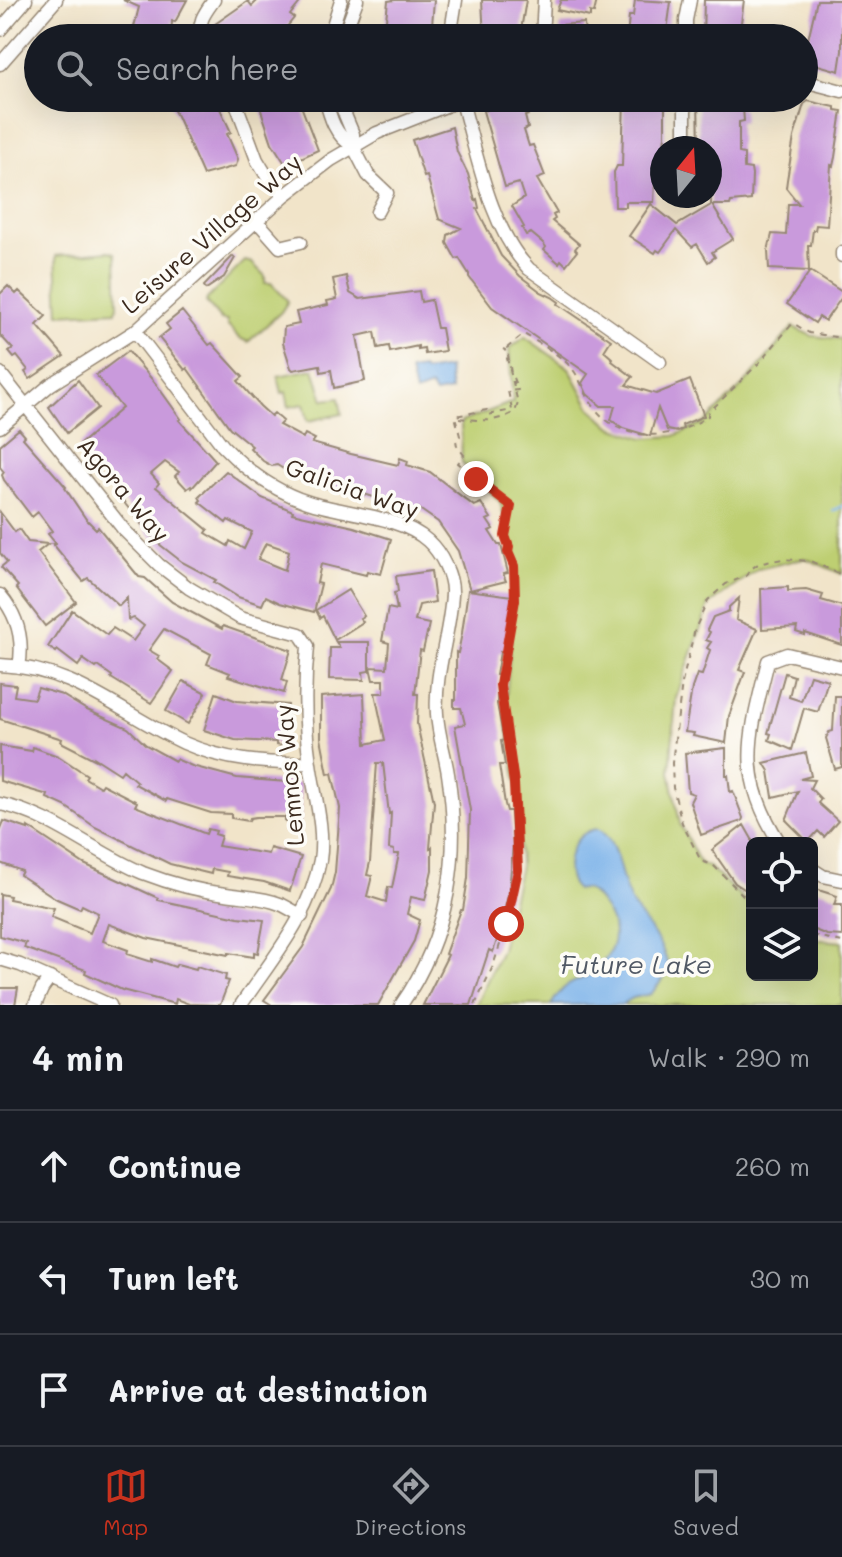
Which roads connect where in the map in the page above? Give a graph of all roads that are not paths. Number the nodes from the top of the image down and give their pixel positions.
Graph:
1 (26, 0) edge
2 (56, 0) edge
3 (214, 0) edge
4 (341, 0) edge
5 (357, 0) edge
6 (456, 0) edge
7 (544, 0) edge
8 (690, 0) edge
9 (35, 24) edge
10 (200, 24) edge
11 (333, 24) edge
12 (348, 24) edge
13 (452, 24) edge
14 (543, 24) edge
15 (686, 24) edge
16 (0, 30) edge
17 (24, 37) edge
18 (0, 64) edge
19 (818, 85) edge
20 (842, 91) edge
21 (239, 112) edge
22 (329, 112) edge
23 (344, 112) edge
24 (429, 112) edge
25 (467, 112) edge
26 (685, 112) edge
27 (685, 136) edge
28 (353, 146) junction
29 (284, 196) junction
30 (377, 212) dead end
31 (257, 221) junction
32 (301, 242) dead end
33 (135, 331) junction
34 (660, 362) dead end
35 (0, 373) edge
36 (25, 405) junction
37 (0, 427) edge
38 (0, 595) edge
39 (285, 631) joint
40 (0, 665) edge
41 (19, 667) junction
42 (842, 667) edge
43 (310, 763) junction
44 (0, 804) edge
45 (777, 837) edge
46 (818, 873) edge
47 (842, 880) edge
48 (302, 916) junction
49 (0, 959) edge
50 (50, 978) junction
51 (35, 1005) edge
52 (110, 1005) edge
53 (241, 1005) edge
54 (401, 1005) edge

1 - 16 street
2 - 9 street
3 - 10 street
4 - 11 street
5 - 12 street
6 - 13 street
7 - 14 street
8 - 15 street
17 - 18 street
19 - 20 street
21 - 29 street
22 - 28 street
23 - 28 street
24 - 28 street, Leisure Village Way
25 - 34 street
26 - 27 street
28 - 29 street, Leisure Village Way
28 - 30 street
29 - 31 street, Leisure Village Way
31 - 32 street
31 - 33 street, Leisure Village Way
33 - 36 street, Leisure Village Way
33 - 54 street, Galicia Way
35 - 36 street, Agora Way
36 - 37 street, Leisure Village Way
36 - 39 street, Agora Way
38 - 41 street
39 - 43 street, Lemnos Way
40 - 41 street
41 - 43 street
42 - 45 street
43 - 48 street, Lemnos Way
44 - 48 street
46 - 47 street
48 - 53 street, Lemnos Way
49 - 50 street
50 - 51 street
50 - 52 street

